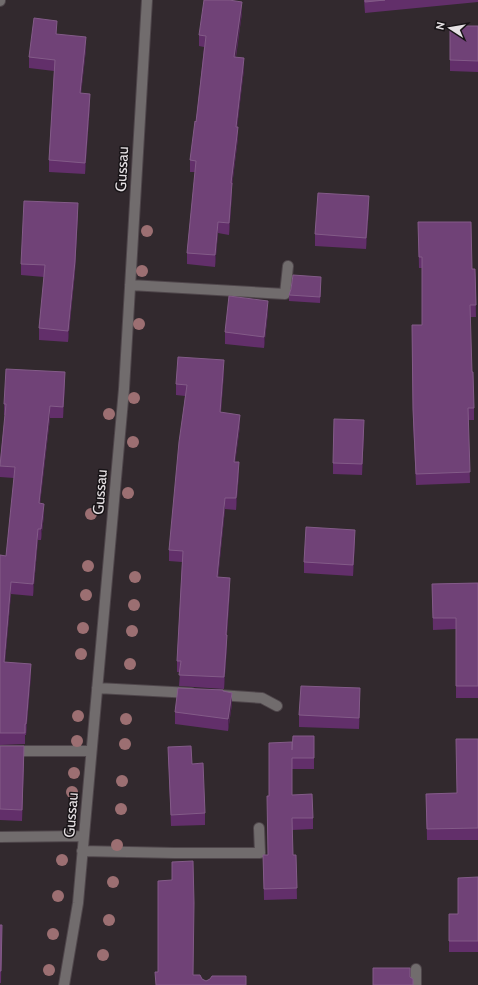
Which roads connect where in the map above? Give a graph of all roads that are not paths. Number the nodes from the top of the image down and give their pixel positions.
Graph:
1 (147, 0) edge
2 (288, 266) dead end
3 (130, 285) junction
4 (97, 688) junction
5 (277, 706) dead end
6 (0, 751) edge
7 (91, 751) junction
8 (258, 828) dead end
9 (84, 836) junction
10 (0, 837) edge
11 (82, 851) junction
12 (416, 969) dead end
13 (64, 985) edge
14 (416, 985) edge

1 - 3 street, Gussau
2 - 3 street
3 - 4 street, Gussau
4 - 5 street
4 - 7 street, Gussau
6 - 7 street
7 - 9 street, Gussau
8 - 11 street
9 - 10 street
9 - 11 street, Gussau
11 - 13 street, Gussau
12 - 14 street

